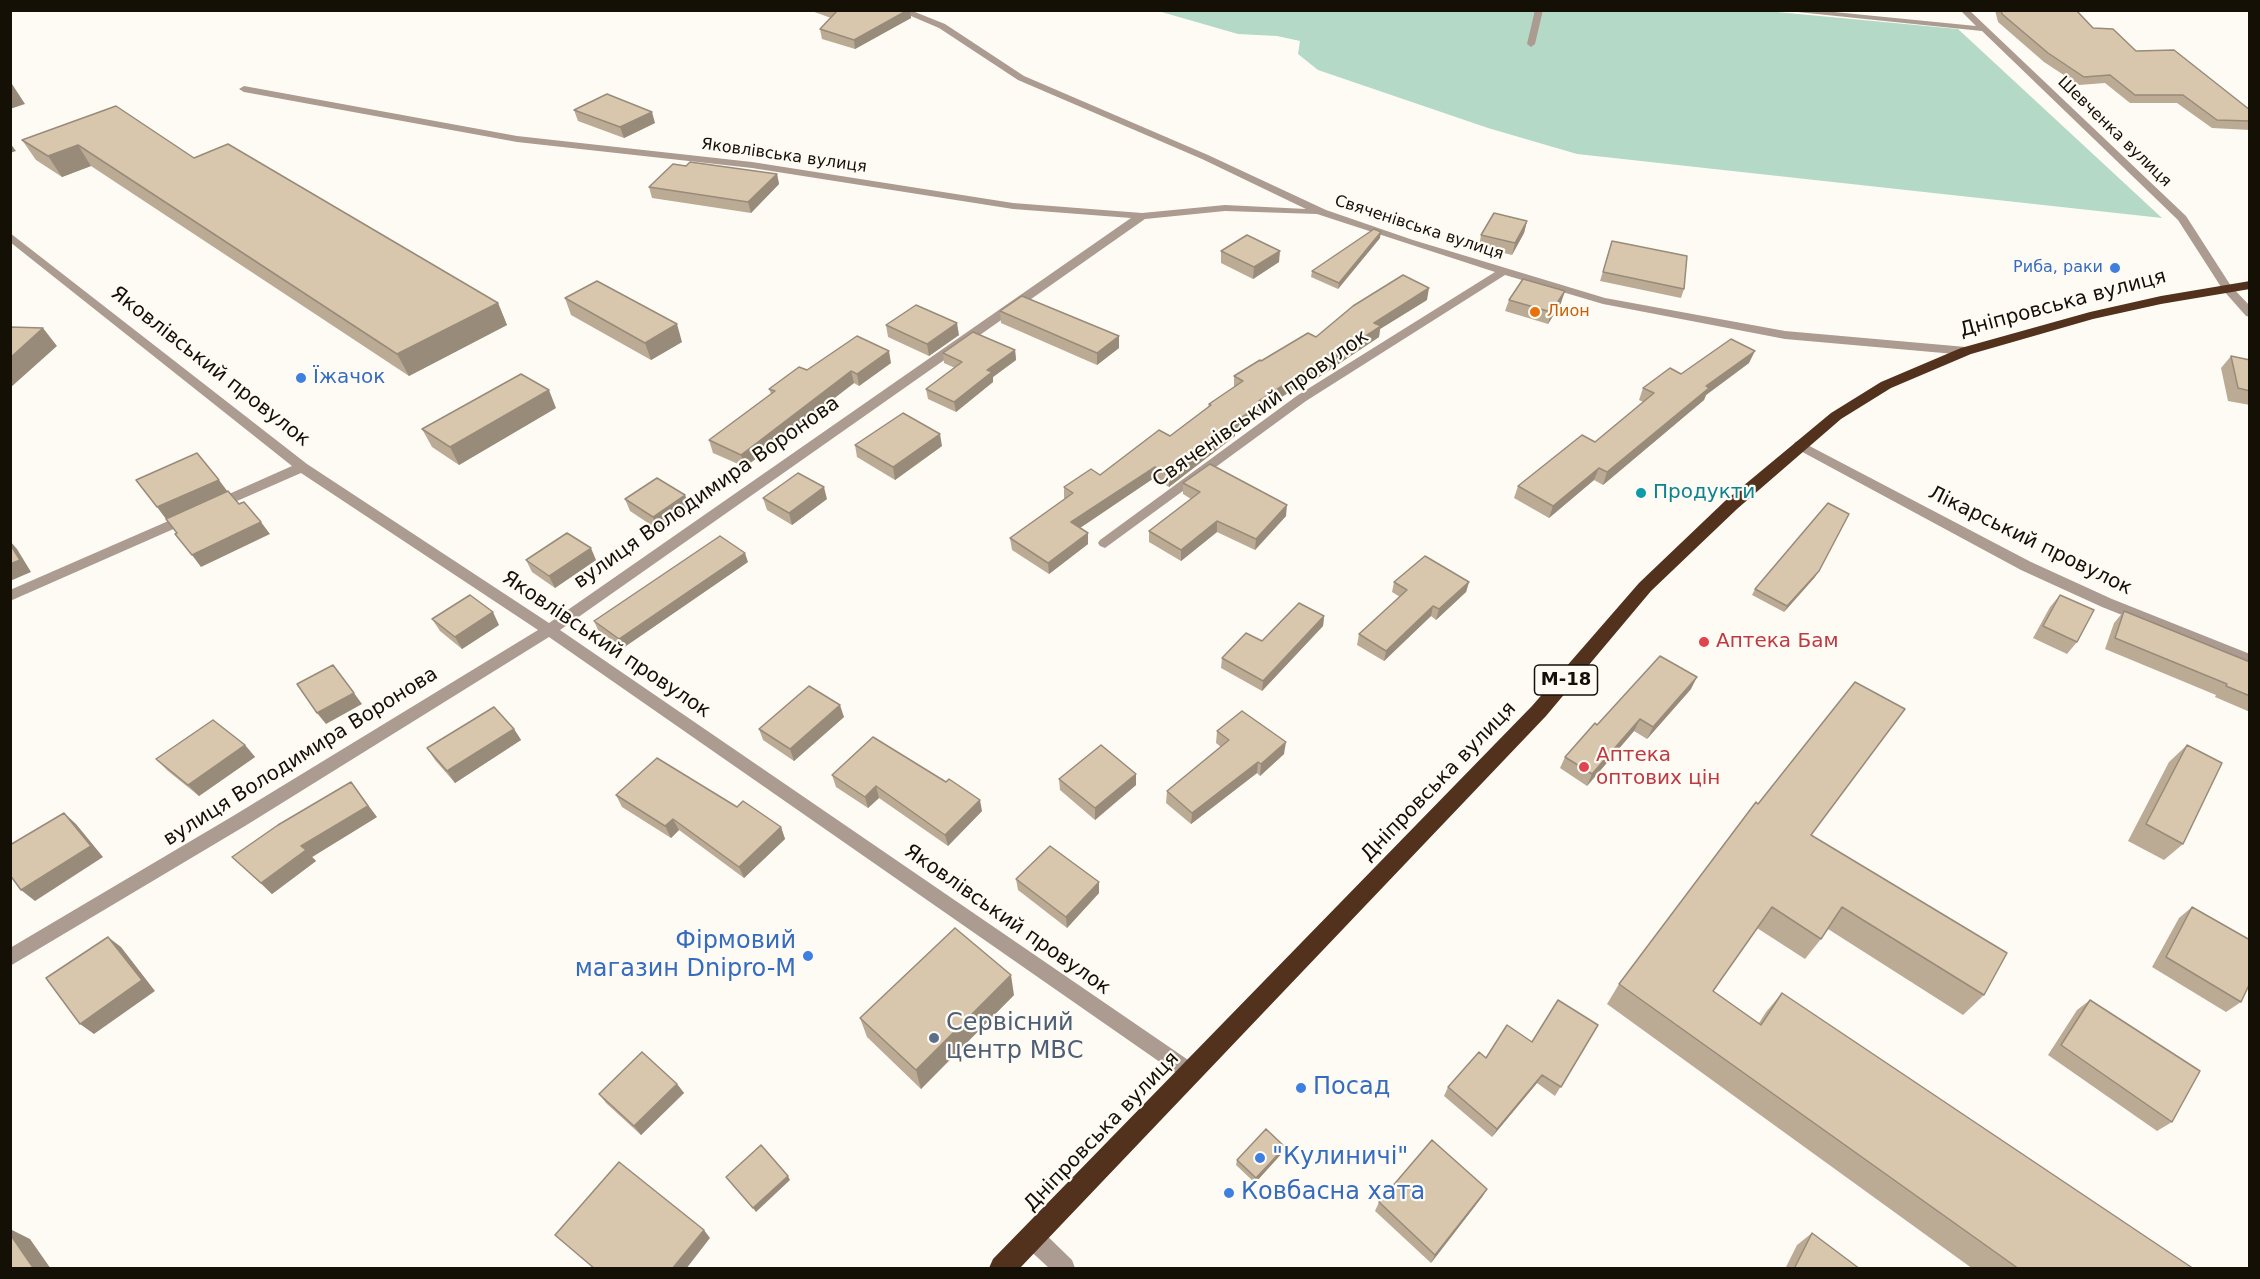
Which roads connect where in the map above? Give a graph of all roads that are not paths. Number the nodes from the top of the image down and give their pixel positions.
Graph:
1 (901, 10) edge
2 (1539, 10) edge
3 (1782, 10) edge
4 (1964, 10) edge
5 (1983, 29) junction
6 (1531, 44) dead end
7 (244, 89) dead end
8 (1322, 212) junction
9 (1142, 216) junction
10 (10, 236) edge
11 (1503, 271) junction
12 (2250, 285) edge
13 (2228, 288) junction
14 (2250, 314) edge
15 (1966, 351) junction
16 (1800, 445) junction
17 (302, 467) junction
18 (1105, 543) dead end
19 (10, 596) edge
20 (549, 630) junction
21 (2250, 660) edge
22 (10, 958) edge
23 (1190, 1073) junction
24 (1032, 1238) junction
25 (1002, 1269) edge
26 (1064, 1269) edge

1 - 8 street, Свяченівська вулиця
2 - 6 street
3 - 5 street
4 - 5 street, Шевченка вулиця
5 - 13 street, Шевченка вулиця
7 - 9 street, Яковлівська вулиця
8 - 9 street, Яковлівська вулиця
8 - 11 street, Свяченівська вулиця
9 - 20 street, вулиця Володимира Воронова
10 - 17 street, Яковлівський провулок
11 - 15 street, Свяченівська вулиця
11 - 18 street, Свяченівський провулок
12 - 13 highway, Дніпровська вулиця / М-18
13 - 14 street, Шевченка вулиця
13 - 15 highway, Дніпровська вулиця / М-18
15 - 16 highway, Дніпровська вулиця / М-18
16 - 21 street, Лікарський провулок
16 - 23 highway, Дніпровська вулиця / М-18
17 - 19 street
17 - 20 street, Яковлівський провулок
20 - 22 street, вулиця Володимира Воронова
20 - 23 street, Яковлівський провулок
23 - 24 highway, Дніпровська вулиця / М-18
24 - 25 highway, Дніпровська вулиця / М-18
24 - 26 street

